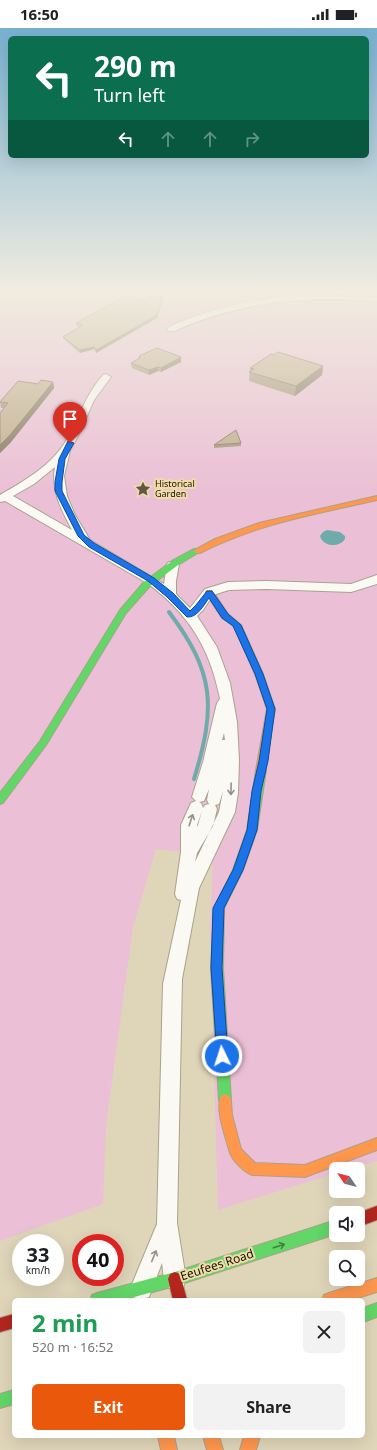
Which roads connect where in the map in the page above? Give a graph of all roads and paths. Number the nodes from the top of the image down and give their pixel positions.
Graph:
1 (106, 377) dead end
2 (65, 450) junction
3 (3, 497) edge
4 (377, 498) edge
5 (92, 545) junction
6 (173, 564) junction
7 (377, 579) edge
8 (151, 580) junction
9 (209, 592) junction
10 (170, 595) junction
11 (190, 615) junction
12 (226, 695) junction
13 (0, 800) edge
14 (172, 984) junction
15 (377, 1144) edge
16 (377, 1213) edge
17 (365, 1217) edge
18 (168, 1223) junction
19 (329, 1229) edge
20 (175, 1279) junction
21 (377, 1285) edge
22 (141, 1294) edge
23 (112, 1298) edge
24 (180, 1298) edge
25 (335, 1298) edge
26 (377, 1310) edge
27 (365, 1314) edge
28 (12, 1322) edge
29 (0, 1325) edge
30 (12, 1397) edge
31 (0, 1400) edge
32 (166, 1438) edge
33 (212, 1438) edge
34 (251, 1438) edge
35 (169, 1450) edge
36 (215, 1450) edge
37 (248, 1450) edge

1 - 2 street
2 - 3 street
2 - 5 street
3 - 5 street
4 - 6 street
5 - 8 street
6 - 8 street
6 - 10 street
7 - 9 street
8 - 10 street
8 - 13 street
9 - 11 street
9 - 15 street
10 - 11 street
11 - 12 street
14 -> 12 street
12 -> 14 street
14 - 18 street
16 - 17 street
18 - 20 street
22 -> 18 street
20 -> 19 street, Eeufees Road
20 - 22 street, Eeufees Road
20 - 24 street
21 - 25 street
22 - 23 street, Eeufees Road
26 - 27 street
28 - 29 street
30 - 31 street
32 - 35 street
33 - 36 street
34 - 37 street

